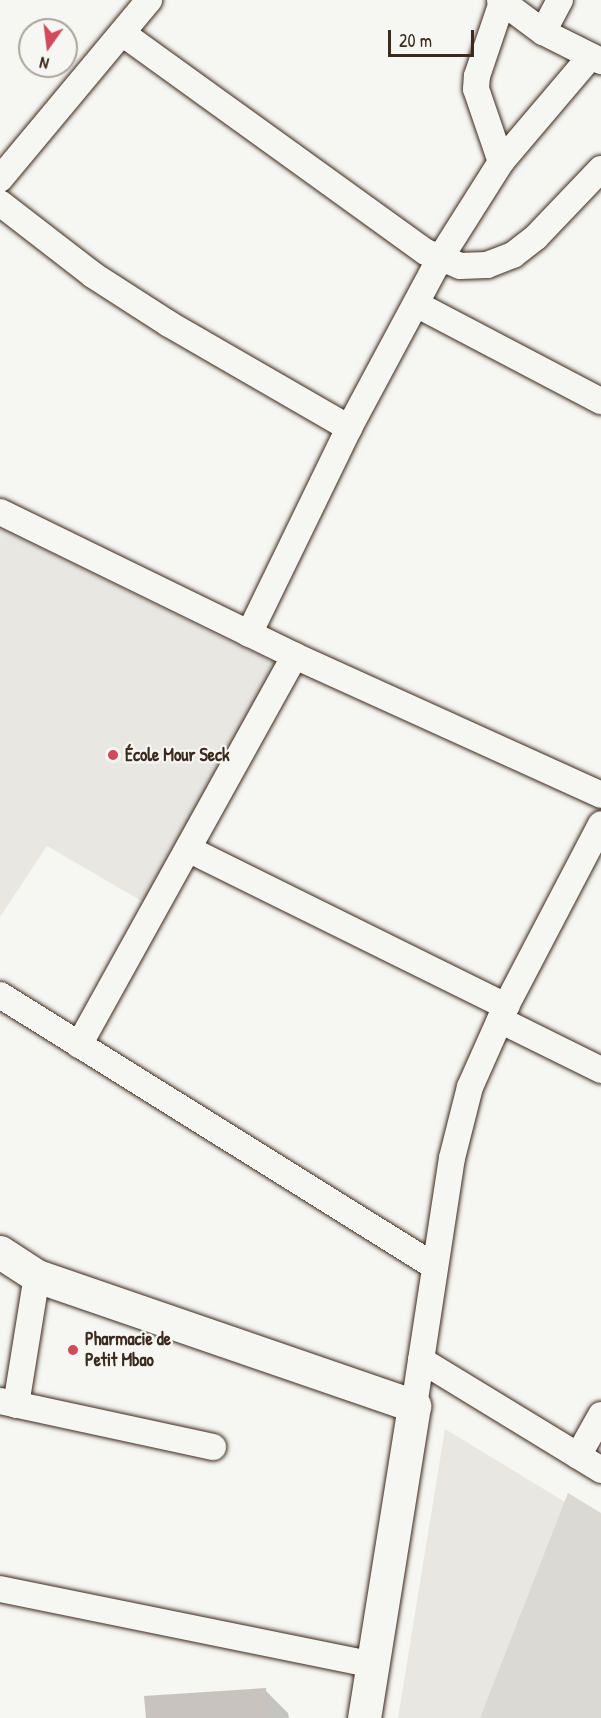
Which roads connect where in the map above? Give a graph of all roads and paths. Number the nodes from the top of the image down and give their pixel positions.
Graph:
1 (149, 0) edge
2 (560, 0) edge
3 (501, 1) edge
4 (543, 32) junction
5 (122, 33) junction
6 (595, 59) edge
7 (501, 162) junction
8 (601, 169) edge
9 (0, 179) edge
10 (0, 203) edge
11 (440, 260) junction
12 (416, 304) junction
13 (601, 401) edge
14 (349, 428) junction
15 (0, 512) edge
16 (249, 634) junction
17 (295, 656) junction
18 (601, 795) edge
19 (601, 824) edge
20 (188, 849) junction
21 (0, 995) edge
22 (503, 1013) junction
23 (79, 1045) junction
24 (601, 1070) edge
25 (0, 1252) edge
26 (434, 1266) junction
27 (37, 1276) junction
28 (421, 1360) junction
29 (8, 1403) edge
30 (414, 1406) junction
31 (601, 1415) edge
32 (213, 1447) dead end
33 (578, 1456) junction
34 (601, 1470) edge
35 (0, 1589) edge
36 (372, 1665) junction
37 (364, 1718) edge

1 - 5 street
2 - 4 street
3 - 4 street
3 - 7 street
4 - 6 street
5 - 9 street
5 - 11 street
6 - 7 street
7 - 11 street
8 - 11 street
10 - 14 street
11 - 12 street
12 - 13 street
12 - 14 street
14 - 16 street
15 - 16 street
16 - 17 street
17 - 18 street
17 - 20 street
19 - 22 street
20 - 22 street
20 - 23 street
21 - 23 street
22 - 24 street
22 - 26 street
23 - 26 street
25 - 27 street
26 - 28 street
27 - 29 street
27 - 30 street
28 - 30 street
28 - 33 street
29 - 32 street
30 - 36 street
31 - 33 street
33 - 34 street
35 - 36 street
36 - 37 street

